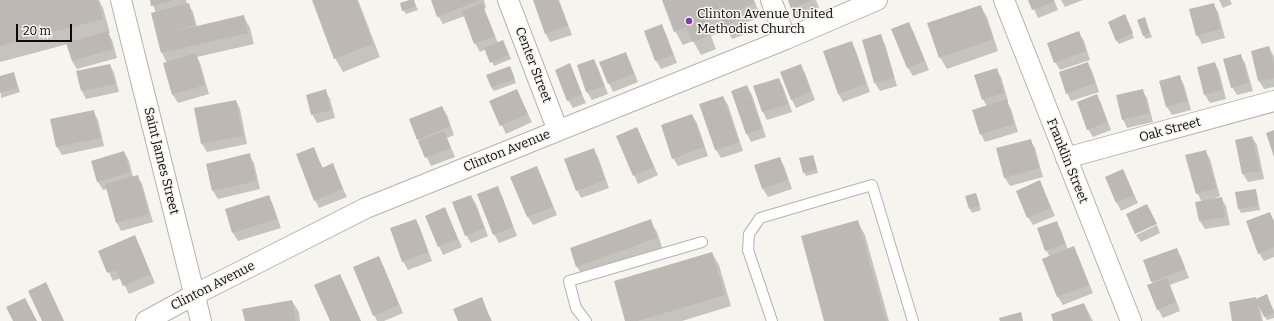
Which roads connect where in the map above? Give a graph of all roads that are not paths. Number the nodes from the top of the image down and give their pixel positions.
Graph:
1 (121, 0) edge
2 (508, 0) edge
3 (771, 0) edge
4 (877, 0) edge
5 (1004, 0) edge
6 (786, 39) junction
7 (1274, 101) edge
8 (558, 131) junction
9 (1066, 158) junction
10 (702, 242) dead end
11 (194, 295) junction
12 (146, 321) edge
13 (201, 321) edge
14 (586, 321) edge
15 (772, 321) edge
16 (913, 321) edge
17 (1131, 321) edge

1 - 11 street, Saint James Street
2 - 8 street, Center Street
3 - 6 street
4 - 6 street, Clinton Avenue
5 - 9 street, Franklin Street
6 - 8 street, Clinton Avenue
7 - 9 street, Oak Street
8 - 11 street, Clinton Avenue
9 - 17 street, Franklin Street
10 - 14 lane
11 - 12 street, Clinton Avenue
11 - 13 street, Saint James Street
15 - 16 lane

